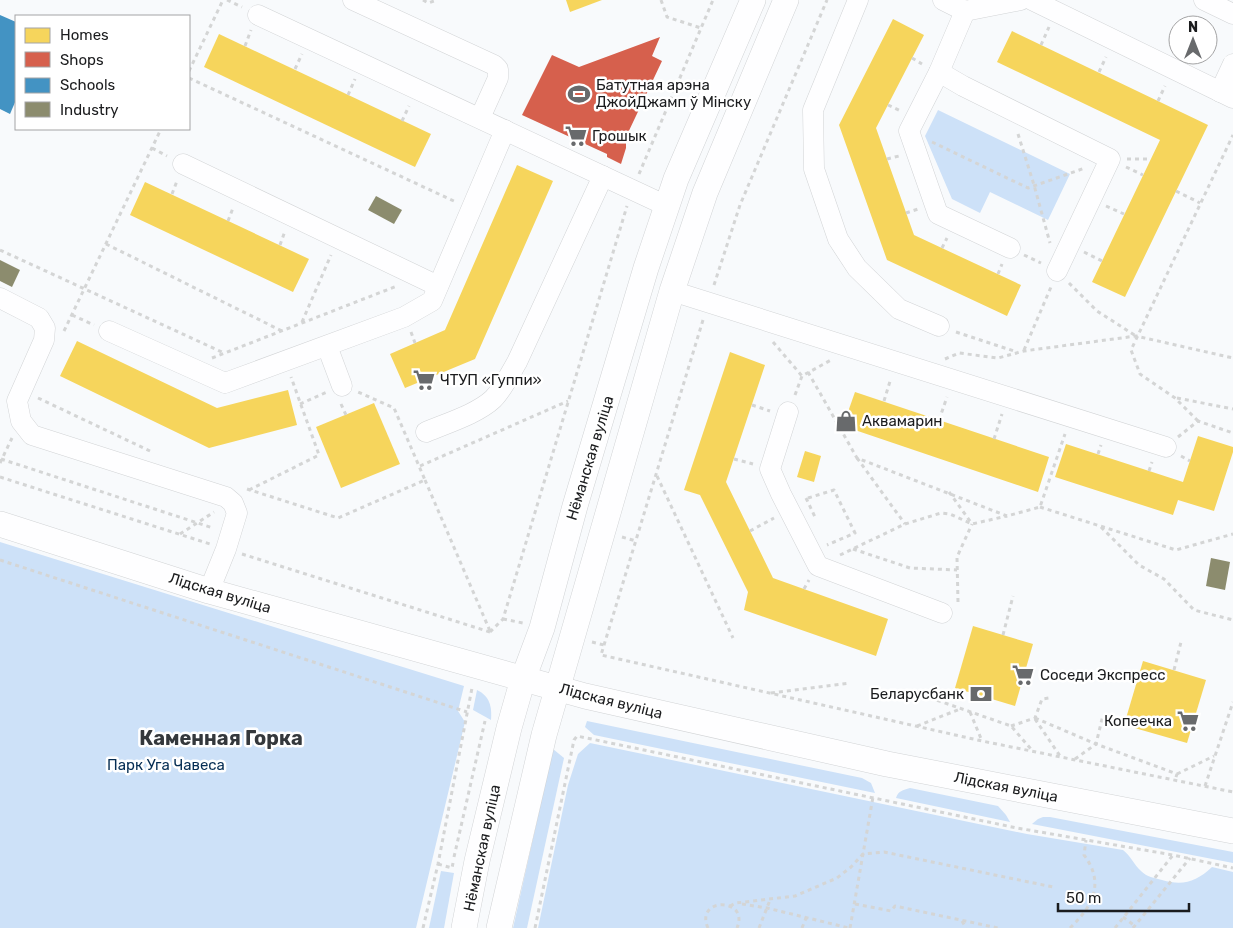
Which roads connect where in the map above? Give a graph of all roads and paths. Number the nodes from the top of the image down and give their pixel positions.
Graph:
1 (223, 0) edge
2 (353, 0) edge
3 (423, 0) edge
4 (437, 0) edge
5 (661, 0) edge
6 (713, 0) edge
7 (753, 0) edge
8 (786, 0) edge
9 (827, 0) edge
10 (858, 0) edge
11 (943, 0) edge
12 (1021, 0) edge
13 (1032, 0) edge
14 (1204, 0) edge
15 (965, 11) junction
16 (1233, 14) edge
17 (258, 15) dead end
18 (702, 28) junction
19 (733, 46) junction
20 (760, 60) junction
21 (1233, 64) edge
22 (190, 69) edge
23 (938, 72) junction
24 (190, 78) edge
25 (1226, 95) edge
26 (1010, 110) junction
27 (480, 118) junction
28 (161, 130) edge
29 (505, 130) junction
30 (909, 131) junction
31 (1233, 135) edge
32 (1110, 159) junction
33 (1151, 159) dead end
34 (183, 164) dead end
35 (603, 176) junction
36 (1034, 186) junction
37 (632, 189) junction
38 (1176, 191) dead end
39 (1200, 203) junction
40 (668, 206) junction
41 (472, 209) junction
42 (338, 239) junction
43 (106, 244) junction
44 (1010, 248) joint
45 (0, 250) edge
46 (1057, 271) junction
47 (419, 278) junction
48 (438, 286) junction
49 (84, 289) junction
50 (672, 291) junction
51 (0, 298) edge
52 (708, 302) junction
53 (302, 323) junction
54 (939, 326) joint
55 (109, 331) dead end
56 (282, 331) junction
57 (63, 333) dead end
58 (1136, 336) junction
59 (772, 342) dead end
60 (327, 346) junction
61 (853, 348) junction
62 (1024, 351) junction
63 (1018, 352) junction
64 (224, 353) junction
65 (1233, 358) edge
66 (938, 361) dead end
67 (285, 362) junction
68 (897, 362) junction
69 (188, 368) junction
70 (808, 372) junction
71 (802, 376) junction
72 (952, 379) junction
73 (342, 386) junction
74 (1008, 397) junction
75 (1176, 398) junction
76 (568, 401) junction
77 (884, 401) dead end
78 (792, 403) joint
79 (300, 404) junction
80 (1233, 410) edge
81 (1070, 416) junction
82 (939, 420) dead end
83 (21, 421) junction
84 (1198, 421) junction
85 (426, 432) dead end
86 (1233, 433) edge
87 (994, 439) dead end
88 (1166, 447) joint
89 (156, 454) dead end
90 (857, 458) junction
91 (0, 460) edge
92 (420, 466) junction
93 (656, 476) junction
94 (425, 480) junction
95 (239, 486) dead end
96 (248, 490) junction
97 (949, 492) junction
98 (808, 498) dead end
99 (1040, 507) junction
100 (789, 510) junction
101 (1007, 516) junction
102 (0, 524) edge
103 (905, 524) junction
104 (972, 524) junction
105 (1101, 526) junction
106 (750, 531) dead end
107 (231, 534) junction
108 (1233, 534) edge
109 (868, 541) dead end
110 (827, 545) dead end
111 (853, 549) dead end
112 (0, 560) edge
113 (957, 570) junction
114 (209, 591) junction
115 (1013, 596) dead end
116 (950, 607) joint
117 (503, 619) junction
118 (1233, 620) edge
119 (523, 623) dead end
120 (1003, 635) dead end
121 (733, 638) dead end
122 (589, 641) dead end
123 (1181, 642) dead end
124 (604, 645) junction
125 (1174, 670) dead end
126 (523, 679) junction
127 (850, 683) dead end
128 (472, 688) dead end
129 (558, 688) junction
130 (768, 693) junction
131 (922, 696) dead end
132 (1049, 698) dead end
133 (1233, 702) edge
134 (960, 709) junction
135 (467, 712) junction
136 (970, 712) junction
137 (1103, 715) dead end
138 (1035, 718) junction
139 (485, 721) dead end
140 (916, 726) junction
141 (1011, 726) junction
142 (982, 741) junction
143 (1096, 744) junction
144 (1032, 751) junction
145 (1060, 756) junction
146 (1215, 756) junction
147 (1075, 759) junction
148 (1177, 774) junction
149 (1176, 780) junction
150 (1205, 786) junction
151 (1233, 792) edge
152 (872, 797) junction
153 (1233, 831) edge
154 (1086, 840) junction
155 (863, 854) junction
156 (1172, 855) junction
157 (1190, 858) junction
158 (438, 864) junction
159 (1233, 868) edge
160 (1053, 887) dead end
161 (770, 900) junction
162 (736, 903) junction
163 (855, 904) junction
164 (730, 906) junction
165 (768, 908) junction
166 (806, 918) junction
167 (1123, 918) junction
168 (962, 920) junction
169 (1134, 927) edge
170 (423, 928) edge
171 (464, 928) edge
172 (499, 928) edge
173 (534, 928) edge
174 (708, 928) edge
175 (737, 928) edge
176 (759, 928) edge
177 (802, 928) edge
178 (850, 928) edge
179 (966, 928) edge
180 (998, 928) edge
181 (1070, 928) edge
182 (1115, 928) edge

1 - 22 path
2 - 27 lane
3 - 4 path
5 - 18 path
6 - 18 path
7 - 19 main road, Нёманская вуліца
8 - 20 main road, Нёманская вуліца
9 - 52 path
10 - 54 lane
11 - 15 lane
12 - 15 lane
13 - 25 lane
14 - 16 lane
15 - 23 lane
17 - 27 lane
18 - 37 path
19 - 20 main road
19 - 40 main road, Нёманская вуліца
20 - 50 main road, Нёманская вуліца
21 - 25 lane
23 - 26 lane
23 - 30 lane
24 - 41 path
26 - 32 lane
26 - 36 path
27 - 29 lane
28 - 43 path
29 - 35 lane
29 - 41 lane
30 - 36 path
30 - 44 lane
31 - 39 path
32 - 33 path
32 - 36 path
32 - 46 lane
34 - 42 lane
35 - 37 lane
35 - 85 lane
36 - 46 path
37 - 40 lane
37 - 76 path
38 - 39 path
39 - 58 path
40 - 126 main road, Нёманская вуліца
41 - 48 lane
42 - 47 lane
42 - 53 path
43 - 49 path
43 - 56 path
44 - 46 path
45 - 49 path
46 - 58 path
46 - 62 path
47 - 48 lane
47 - 53 path
48 - 60 lane
49 - 57 path
49 - 64 path
50 - 52 lane
50 - 129 main road, Нёманская вуліца
51 - 83 lane
52 - 61 lane
52 - 93 path
53 - 56 path
54 - 63 path
55 - 69 lane
56 - 64 path
58 - 62 path
58 - 65 path
58 - 75 path
59 - 71 path
60 - 67 lane
60 - 73 lane
61 - 68 lane
61 - 70 path
62 - 63 path
63 - 66 path
64 - 69 path
67 - 69 lane
67 - 79 path
68 - 72 lane
68 - 77 path
70 - 71 path
70 - 90 path
71 - 78 path
72 - 74 lane
72 - 82 path
73 - 79 path
73 - 92 path
74 - 81 lane
74 - 87 path
75 - 80 path
75 - 84 path
76 - 92 path
76 - 117 path
78 - 100 lane
79 - 96 path
81 - 88 lane
81 - 99 path
83 - 89 path
83 - 107 lane
84 - 86 path
84 - 88 path
90 - 97 path
90 - 103 path
91 - 107 path
92 - 94 path
93 - 121 path
93 - 124 path
94 - 96 path
94 - 117 path
95 - 96 path
97 - 101 path
97 - 104 path
98 - 110 path
99 - 101 path
99 - 105 path
100 - 106 path
100 - 116 lane
101 - 104 path
102 - 114 main road, Лідская вуліца
103 - 104 path
103 - 109 path
104 - 113 path
105 - 108 path
105 - 118 path
107 - 114 lane
111 - 113 path
112 - 135 path
113 - 116 path
114 - 126 main road, Лідская вуліца
115 - 120 path
117 - 119 path
122 - 124 path
123 - 125 path
124 - 130 path
126 - 129 main road, Лідская вуліца
126 - 171 main road, Нёманская вуліца
127 - 130 path
128 - 135 path
129 - 153 main road, Лідская вуліца
129 - 172 main road, Нёманская вуліца
130 - 140 path
131 - 134 path
132 - 138 path
133 - 146 path
134 - 136 path
134 - 140 path
135 - 158 path
136 - 141 path
136 - 142 path
137 - 143 path
138 - 141 path
138 - 143 path
138 - 145 path
139 - 158 path
140 - 142 path
141 - 144 path
142 - 144 path
143 - 147 path
143 - 148 path
144 - 145 path
145 - 147 path
146 - 148 path
146 - 150 path
147 - 149 path
148 - 149 path
149 - 150 path
150 - 151 path
152 - 154 path
152 - 155 path
152 - 173 path
154 - 156 path
154 - 181 path
155 - 160 path
155 - 161 path
155 - 163 path
156 - 157 path
156 - 167 path
157 - 159 path
157 - 169 path
158 - 170 path
161 - 162 path
161 - 165 path
162 - 164 path
162 - 165 path
163 - 168 path
163 - 178 path
164 - 174 path
164 - 175 path
165 - 166 path
165 - 176 path
166 - 177 path
166 - 178 path
167 - 169 path
167 - 182 path
168 - 179 path
168 - 180 path

